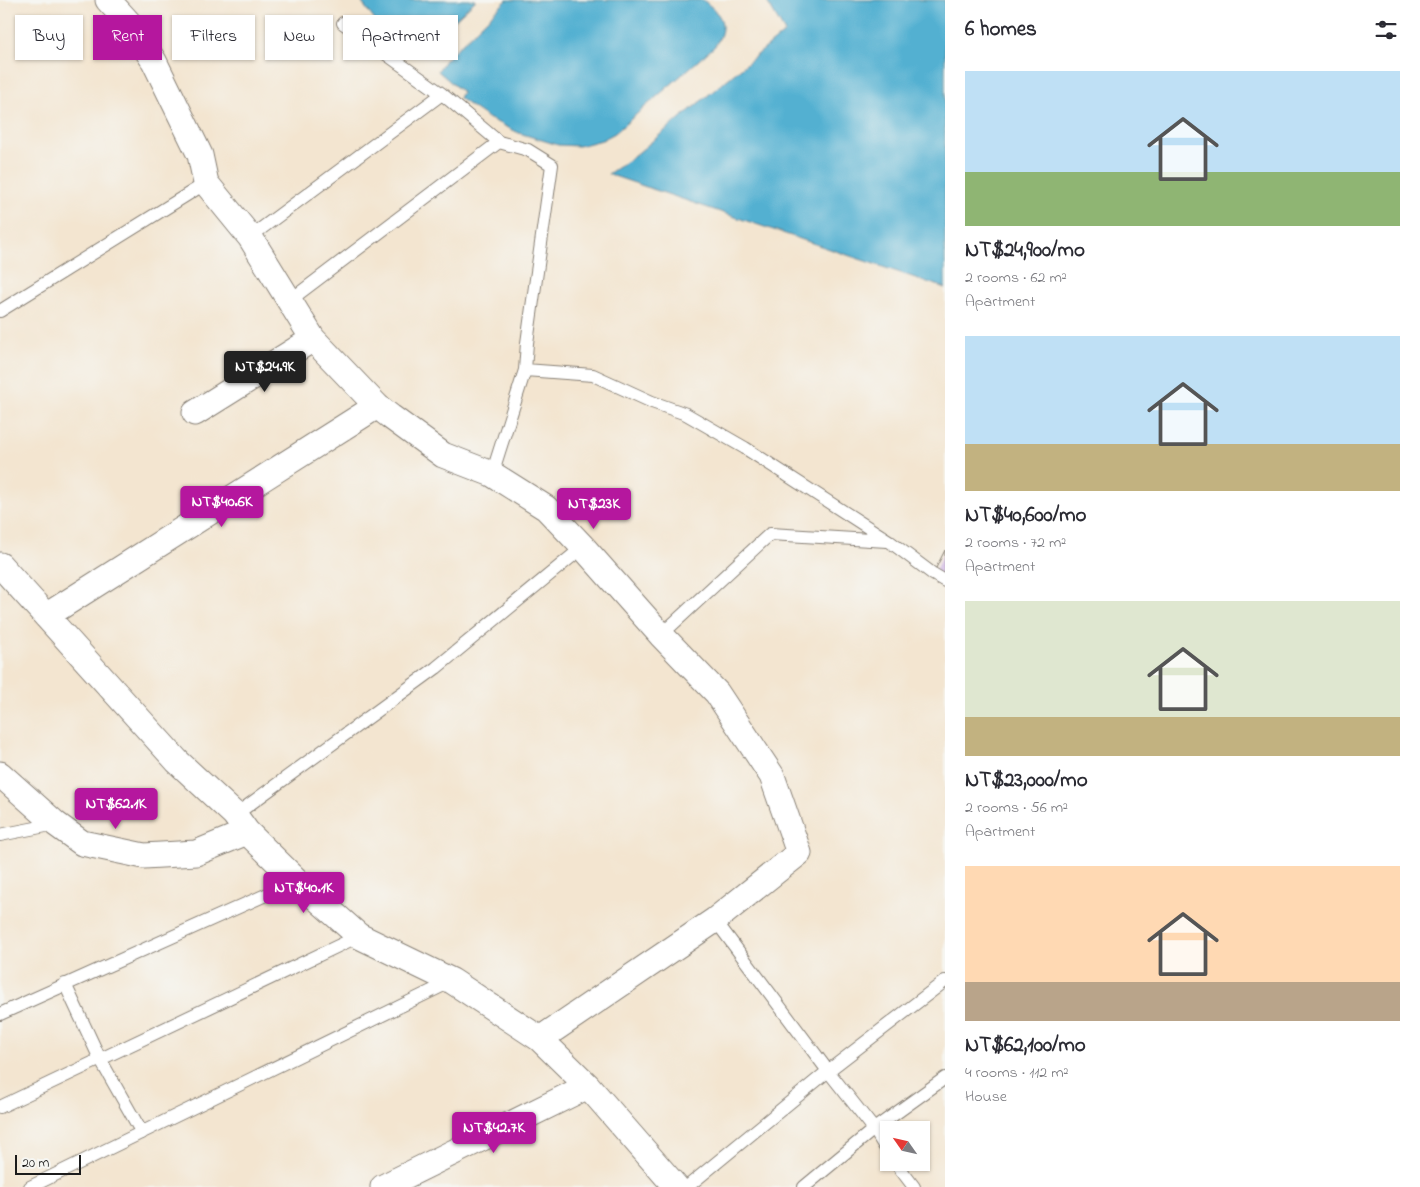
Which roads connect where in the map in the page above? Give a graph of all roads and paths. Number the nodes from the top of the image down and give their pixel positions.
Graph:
1 (108, 0) edge
2 (395, 60) edge
3 (442, 94) junction
4 (499, 142) junction
5 (206, 183) junction
6 (250, 237) junction
7 (290, 301) junction
8 (0, 311) edge
9 (313, 339) junction
10 (525, 370) junction
11 (377, 406) junction
12 (195, 413) dead end
13 (492, 474) junction
14 (889, 541) junction
15 (583, 547) junction
16 (0, 565) edge
17 (945, 581) edge
18 (46, 616) junction
19 (661, 635) junction
20 (0, 774) edge
21 (240, 823) junction
22 (56, 824) junction
23 (0, 835) edge
24 (297, 881) junction
25 (715, 920) junction
26 (359, 936) junction
27 (452, 981) junction
28 (944, 983) edge
29 (65, 984) junction
30 (0, 1014) edge
31 (540, 1039) junction
32 (100, 1059) junction
33 (828, 1071) junction
34 (945, 1078) edge
35 (588, 1086) junction
36 (0, 1107) edge
37 (874, 1130) junction
38 (142, 1134) junction
39 (880, 1140) edge
40 (902, 1171) edge
41 (30, 1187) edge
42 (382, 1187) edge
43 (676, 1187) edge
44 (687, 1187) edge
45 (804, 1187) edge
46 (914, 1187) edge

1 - 5 street
2 - 3 lane
3 - 4 lane
3 - 6 lane
4 - 7 lane
4 - 10 lane
5 - 6 street
5 - 8 lane
6 - 7 street
7 - 9 street
9 - 11 street
9 - 12 street
10 - 13 lane
10 - 14 lane
11 - 13 street
11 - 18 street
13 - 15 street
14 - 17 lane
14 - 19 lane
15 - 19 street
15 - 21 lane
16 - 18 street
18 - 21 street
19 - 25 street
20 - 22 street
21 - 22 street
21 - 24 street
22 - 23 lane
24 - 26 street
24 - 29 lane
25 - 31 street
25 - 33 lane
26 - 27 street
26 - 32 lane
27 - 31 street
27 - 38 lane
28 - 33 lane
29 - 30 lane
29 - 32 lane
31 - 35 street
32 - 36 lane
32 - 38 lane
33 - 37 lane
33 - 44 lane
34 - 37 lane
35 - 42 street
35 - 43 street
37 - 39 lane
37 - 45 lane
38 - 41 lane
40 - 46 lane

